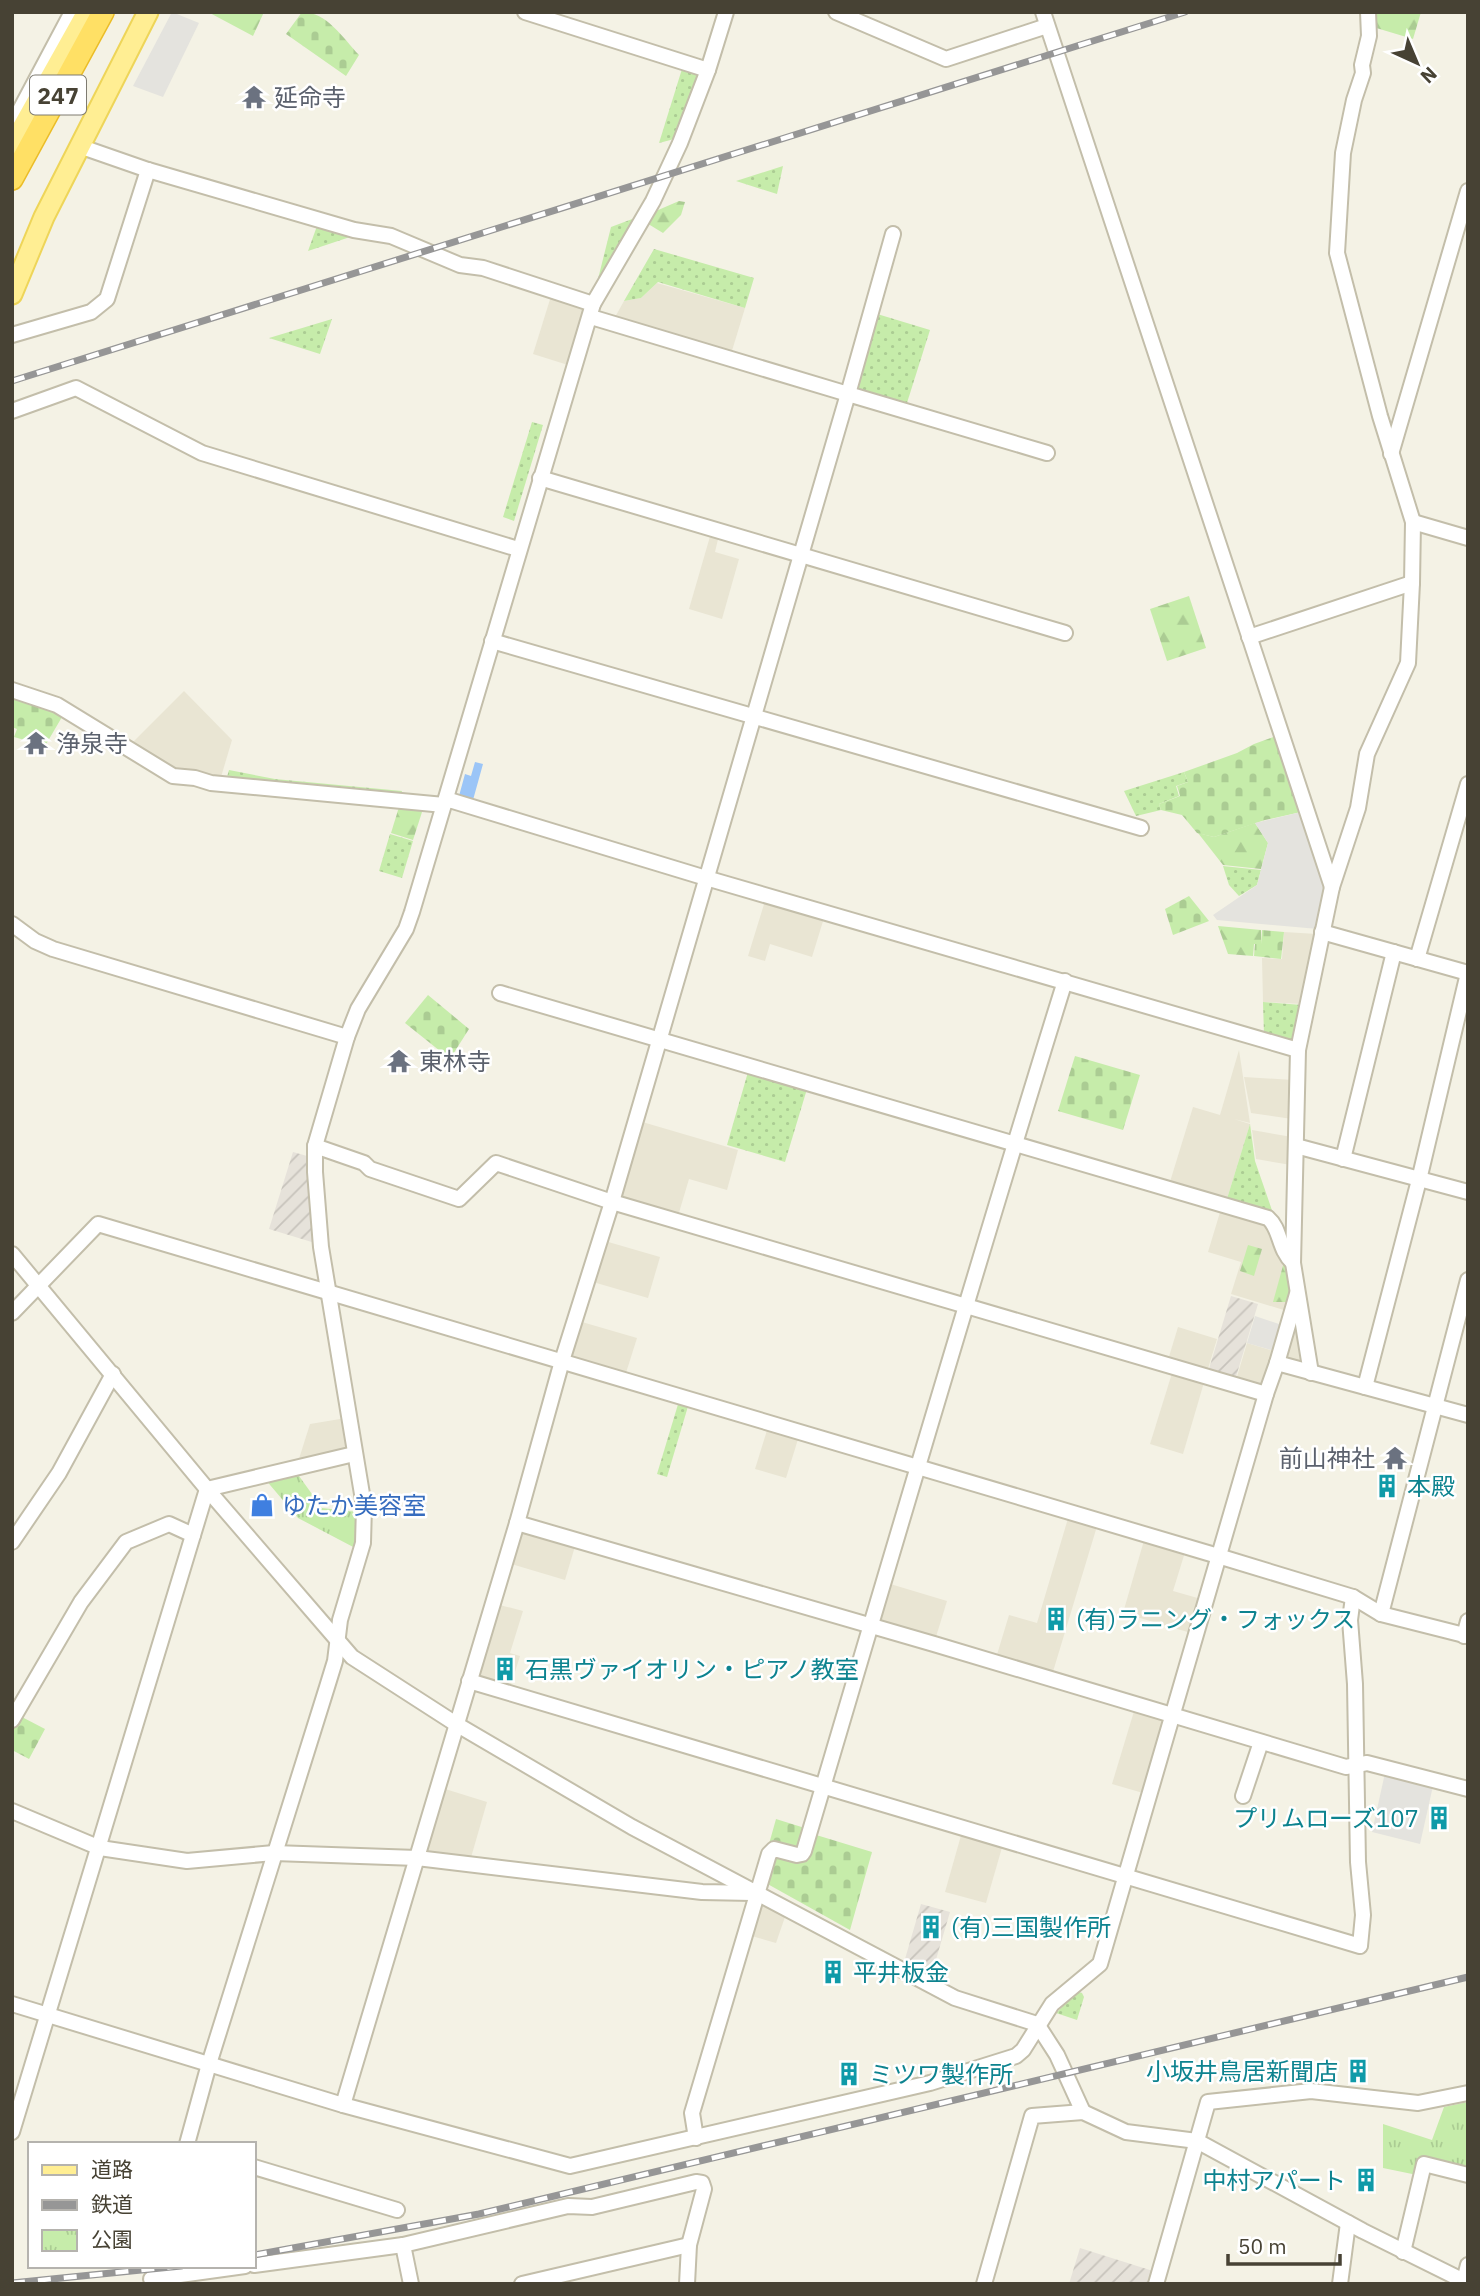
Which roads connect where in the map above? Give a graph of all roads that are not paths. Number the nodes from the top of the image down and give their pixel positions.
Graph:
1 (72, 12) edge
2 (87, 12) edge
3 (103, 12) edge
4 (148, 12) edge
5 (525, 12) edge
6 (726, 12) edge
7 (836, 12) edge
8 (1368, 12) edge
9 (1045, 19) edge
10 (708, 70) junction
11 (12, 125) edge
12 (12, 146) edge
13 (79, 146) junction
14 (148, 170) junction
15 (12, 178) edge
16 (1468, 191) edge
17 (893, 234) dead end
18 (12, 294) edge
19 (592, 310) junction
20 (12, 335) edge
21 (848, 394) junction
22 (12, 411) edge
23 (1047, 453) dead end
24 (1391, 454) junction
25 (540, 478) junction
26 (1413, 522) junction
27 (1468, 538) edge
28 (519, 549) junction
29 (801, 554) junction
30 (1412, 583) junction
31 (1065, 633) dead end
32 (1249, 637) junction
33 (492, 641) junction
34 (12, 690) edge
35 (753, 715) junction
36 (1468, 785) edge
37 (445, 802) junction
38 (1141, 828) dead end
39 (706, 878) junction
40 (1332, 887) junction
41 (12, 925) edge
42 (1322, 932) junction
43 (1394, 952) junction
44 (1417, 959) junction
45 (1065, 981) junction
46 (500, 993) dead end
47 (346, 1037) junction
48 (659, 1039) junction
49 (1297, 1050) junction
50 (1015, 1143) junction
51 (315, 1146) junction
52 (1296, 1146) junction
53 (1343, 1159) junction
54 (1419, 1180) junction
55 (1468, 1192) edge
56 (612, 1202) junction
57 (12, 1254) edge
58 (1293, 1263) junction
59 (1468, 1280) edge
60 (39, 1284) junction
61 (1298, 1289) junction
62 (329, 1294) junction
63 (966, 1304) junction
64 (12, 1313) edge
65 (562, 1361) junction
66 (1277, 1363) junction
67 (1311, 1373) junction
68 (113, 1374) junction
69 (1364, 1387) junction
70 (1266, 1394) junction
71 (1435, 1406) junction
72 (1468, 1415) edge
73 (354, 1454) junction
74 (920, 1466) junction
75 (207, 1489) junction
76 (517, 1523) junction
77 (193, 1535) junction
78 (12, 1542) edge
79 (1218, 1556) junction
80 (1353, 1597) junction
81 (1381, 1614) junction
82 (872, 1626) junction
83 (1467, 1631) edge
84 (337, 1640) junction
85 (469, 1681) junction
86 (1171, 1715) junction
87 (12, 1720) edge
88 (456, 1724) junction
89 (1261, 1742) junction
90 (1356, 1765) junction
91 (823, 1786) junction
92 (1468, 1789) edge
93 (1243, 1796) dead end
94 (12, 1811) edge
95 (100, 1848) junction
96 (274, 1853) junction
97 (417, 1858) junction
98 (1124, 1876) junction
99 (757, 1893) junction
100 (12, 2004) edge
101 (49, 2016) junction
102 (1037, 2024) junction
103 (209, 2064) junction
104 (1468, 2093) edge
105 (343, 2105) junction
106 (1083, 2112) junction
107 (12, 2132) edge
108 (696, 2138) junction
109 (1197, 2141) junction
110 (188, 2142) edge
111 (256, 2168) edge
112 (1468, 2175) edge
113 (397, 2210) dead end
114 (1348, 2223) junction
115 (403, 2245) junction
116 (689, 2245) junction
117 (1403, 2252) junction
118 (256, 2265) edge
119 (1468, 2265) edge
120 (227, 2268) edge
121 (152, 2276) edge
122 (1466, 2282) edge
123 (411, 2284) edge
124 (522, 2284) edge
125 (687, 2284) edge
126 (984, 2284) edge
127 (1156, 2284) edge
128 (1340, 2284) edge

1 - 11 street
2 - 12 main road
3 - 15 highway, 247
4 - 13 main road
5 - 10 street
6 - 10 street
7 - 9 street
8 - 24 street
9 - 32 street
10 - 19 street
13 - 14 street
13 - 18 main road
14 - 19 street
14 - 20 street
16 - 24 street
17 - 21 street
19 - 21 street
19 - 25 street
21 - 23 street
21 - 29 street
22 - 28 street
24 - 26 street
25 - 28 street
25 - 29 street
26 - 27 street
26 - 30 street
28 - 33 street
29 - 31 street
29 - 35 street
30 - 32 street
30 - 40 street
32 - 40 street
33 - 35 street
33 - 37 street
34 - 37 street
35 - 38 street
35 - 39 street
36 - 44 street
37 - 39 street
37 - 47 street
39 - 45 street
39 - 48 street
40 - 42 street
41 - 47 street
42 - 43 street
42 - 49 street
43 - 44 street
43 - 53 street
44 - 54 street
45 - 49 street
45 - 50 street
46 - 48 street
47 - 51 street
48 - 50 street
48 - 56 street
49 - 52 street
50 - 58 street
50 - 63 street
51 - 56 street
51 - 62 street
52 - 53 street
52 - 58 street
53 - 54 street
54 - 55 street
54 - 69 street
56 - 63 street
56 - 65 street
57 - 60 street
58 - 61 street
59 - 71 street
60 - 62 street
60 - 64 street
60 - 68 street
61 - 66 street
61 - 67 street
62 - 65 street
62 - 73 street
63 - 70 street
63 - 74 street
65 - 74 street
65 - 76 street
66 - 67 street
66 - 70 street
67 - 69 street
68 - 75 street
68 - 78 street
69 - 71 street
70 - 79 street
71 - 72 street
71 - 81 street
73 - 75 street
73 - 84 street
74 - 79 street
74 - 82 street
75 - 77 street
75 - 84 street
76 - 82 street
76 - 85 street
77 - 87 street
77 - 95 street
79 - 80 street
79 - 86 street
80 - 81 street
80 - 90 street
81 - 83 street
82 - 86 street
82 - 91 street
84 - 88 street
84 - 96 street
85 - 88 street
85 - 91 street
86 - 89 street
86 - 98 street
88 - 97 street
88 - 99 street
89 - 90 street
89 - 93 street
90 - 92 street
90 - 98 street
91 - 98 street
91 - 99 street
94 - 95 street
95 - 96 street
95 - 101 street
96 - 97 street
96 - 103 street
97 - 99 street
97 - 105 street
98 - 102 street
99 - 102 street
99 - 108 street
100 - 101 street
101 - 103 street
101 - 107 street
102 - 106 street
102 - 108 street
103 - 105 street
103 - 110 street
104 - 109 street
105 - 108 street
106 - 109 street
106 - 126 street
109 - 114 street
109 - 127 street
111 - 113 street
112 - 117 street
114 - 117 street
114 - 128 street
115 - 116 street
115 - 118 street
115 - 123 street
116 - 124 street
116 - 125 street
117 - 122 street
119 - 122 street
120 - 121 street

